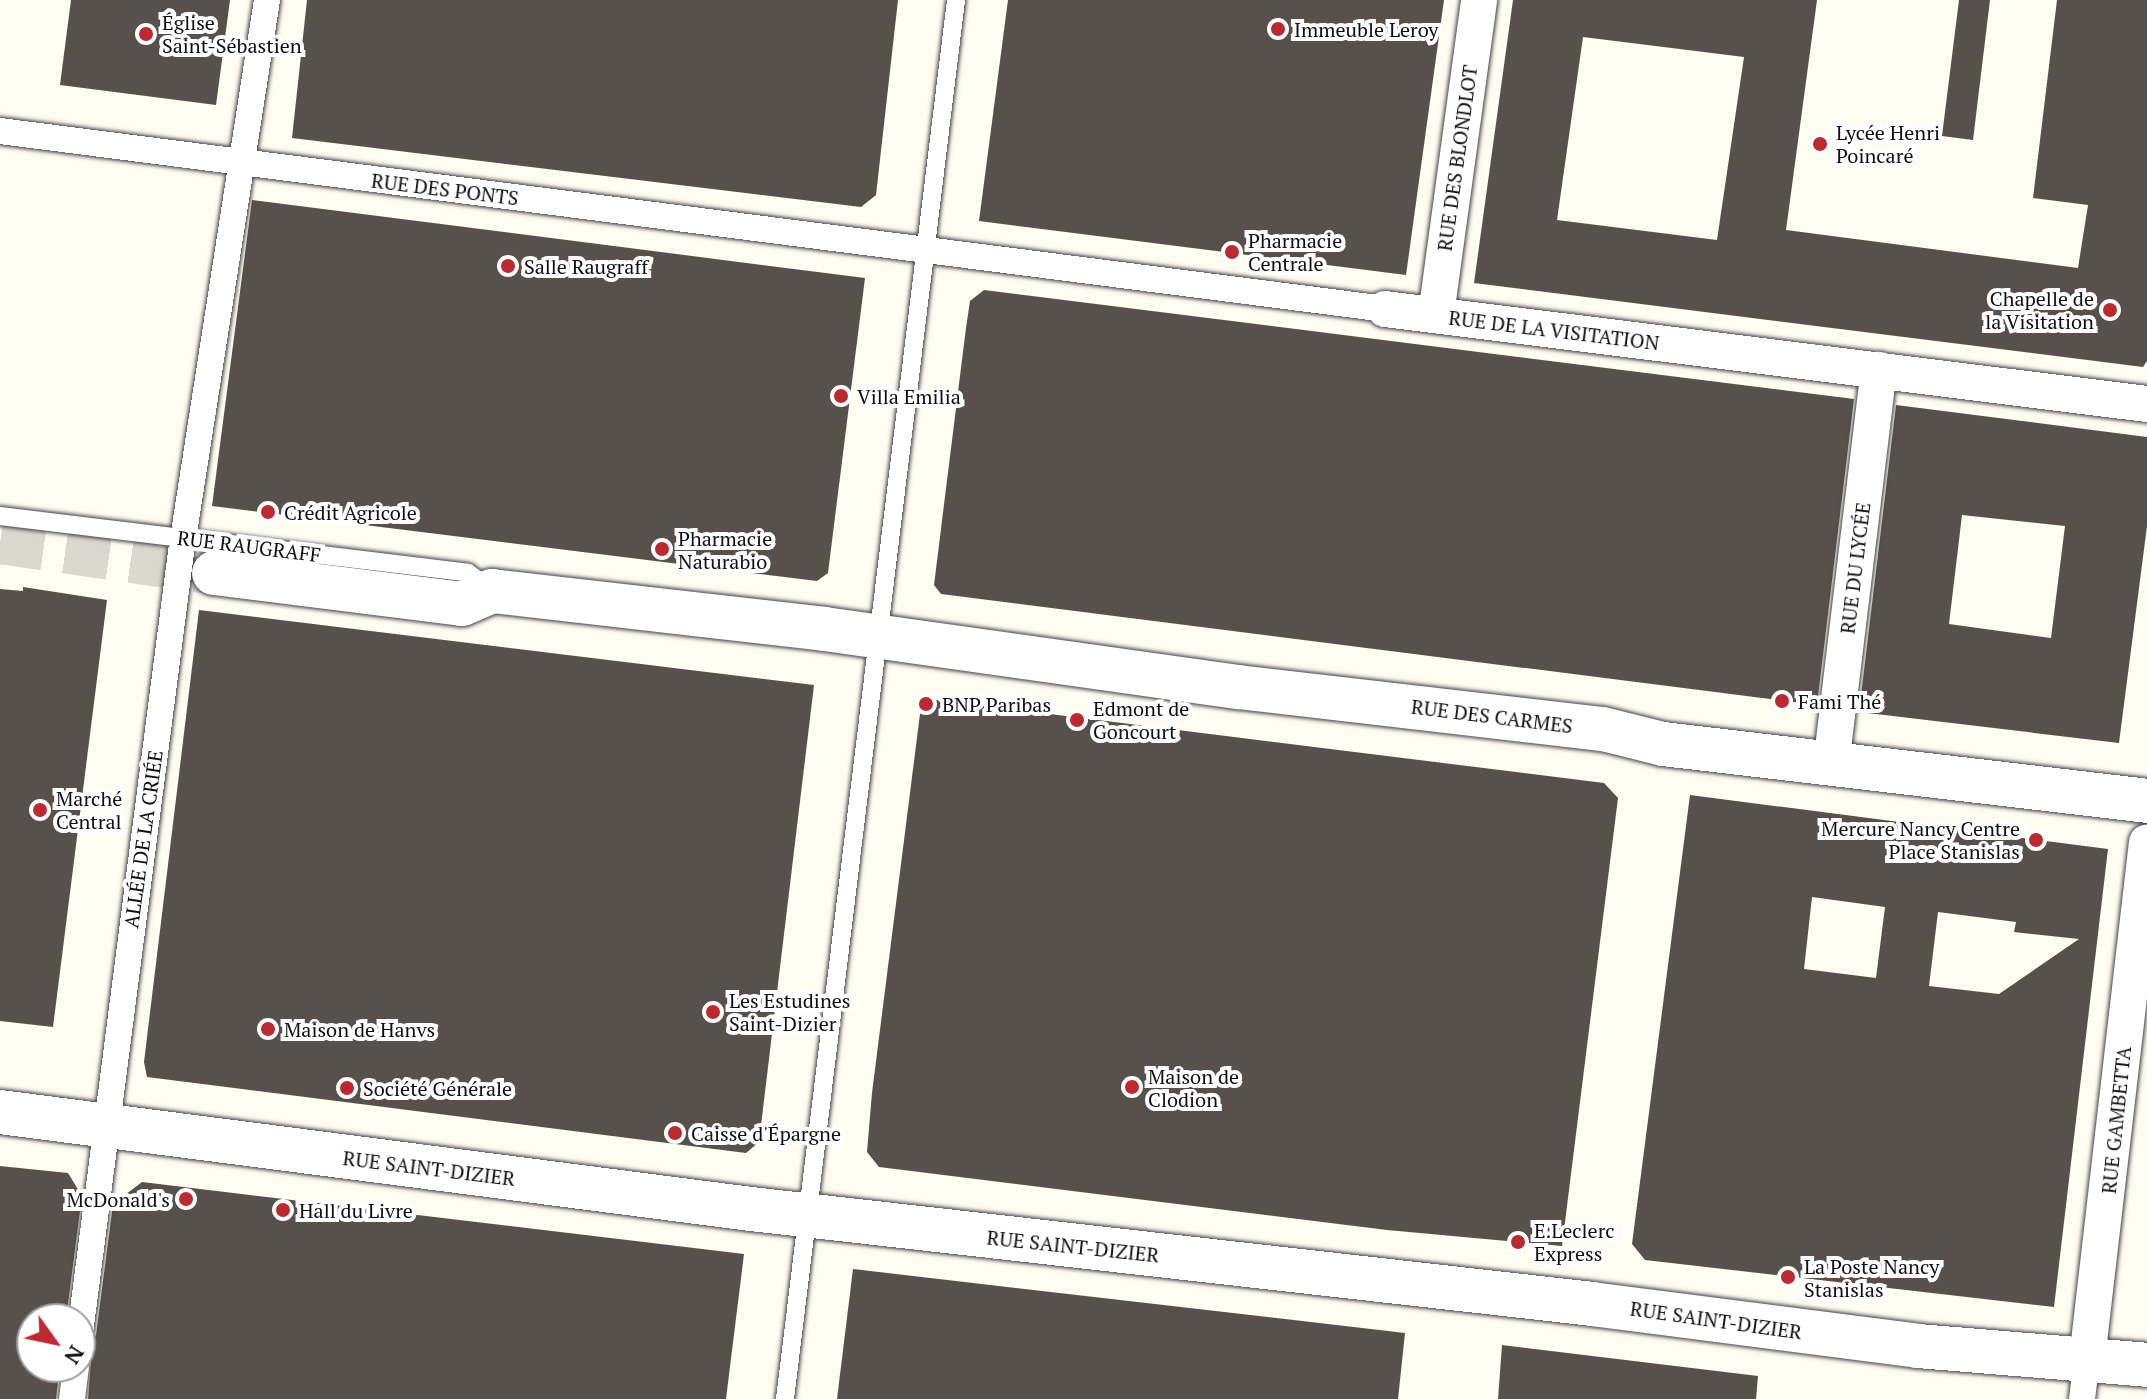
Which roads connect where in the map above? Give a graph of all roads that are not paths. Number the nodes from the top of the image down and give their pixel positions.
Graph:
1 (267, 0) edge
2 (956, 0) edge
3 (1479, 0) edge
4 (0, 131) edge
5 (243, 163) junction
6 (926, 250) junction
7 (1385, 309) joint
8 (1436, 315) junction
9 (1879, 370) junction
10 (2147, 404) edge
11 (0, 516) edge
12 (193, 550) junction
13 (492, 591) junction
14 (857, 635) junction
15 (1831, 765) junction
16 (2147, 801) edge
17 (2147, 842) edge
18 (0, 1112) edge
19 (105, 1126) junction
20 (807, 1215) junction
21 (84, 1303) edge
22 (2147, 1365) edge
23 (2085, 1379) edge
24 (785, 1399) edge

1 - 5 street, ALLÉE DE LA CRIÉE
2 - 6 lane
3 - 8 street, RUE DES BLONDLOT
4 - 5 street, RUE DES PONTS
5 - 6 street, RUE DES PONTS
5 - 12 street, ALLÉE DE LA CRIÉE
6 - 7 street, RUE DE LA VISITATION
6 - 14 lane
7 - 8 street, RUE DE LA VISITATION
8 - 9 street, RUE DE LA VISITATION
9 - 10 street, RUE DE LA VISITATION
9 - 15 street, RUE DU LYCÉE
11 - 13 lane, RUE RAUGRAFF
12 - 13 street, RUE RAUGRAFF
12 - 19 street, ALLÉE DE LA CRIÉE
13 - 14 street, RUE RAUGRAFF
14 - 15 street, RUE DES CARMES
14 - 20 lane
15 - 16 street, RUE DES CARMES
17 - 23 street, RUE GAMBETTA
18 - 19 street, RUE SAINT-DIZIER
19 - 20 street, RUE SAINT-DIZIER
19 - 21 street, ALLÉE DE LA CRIÉE
20 - 23 street, RUE SAINT-DIZIER
20 - 24 lane
22 - 23 street, RUE SAINT-DIZIER

